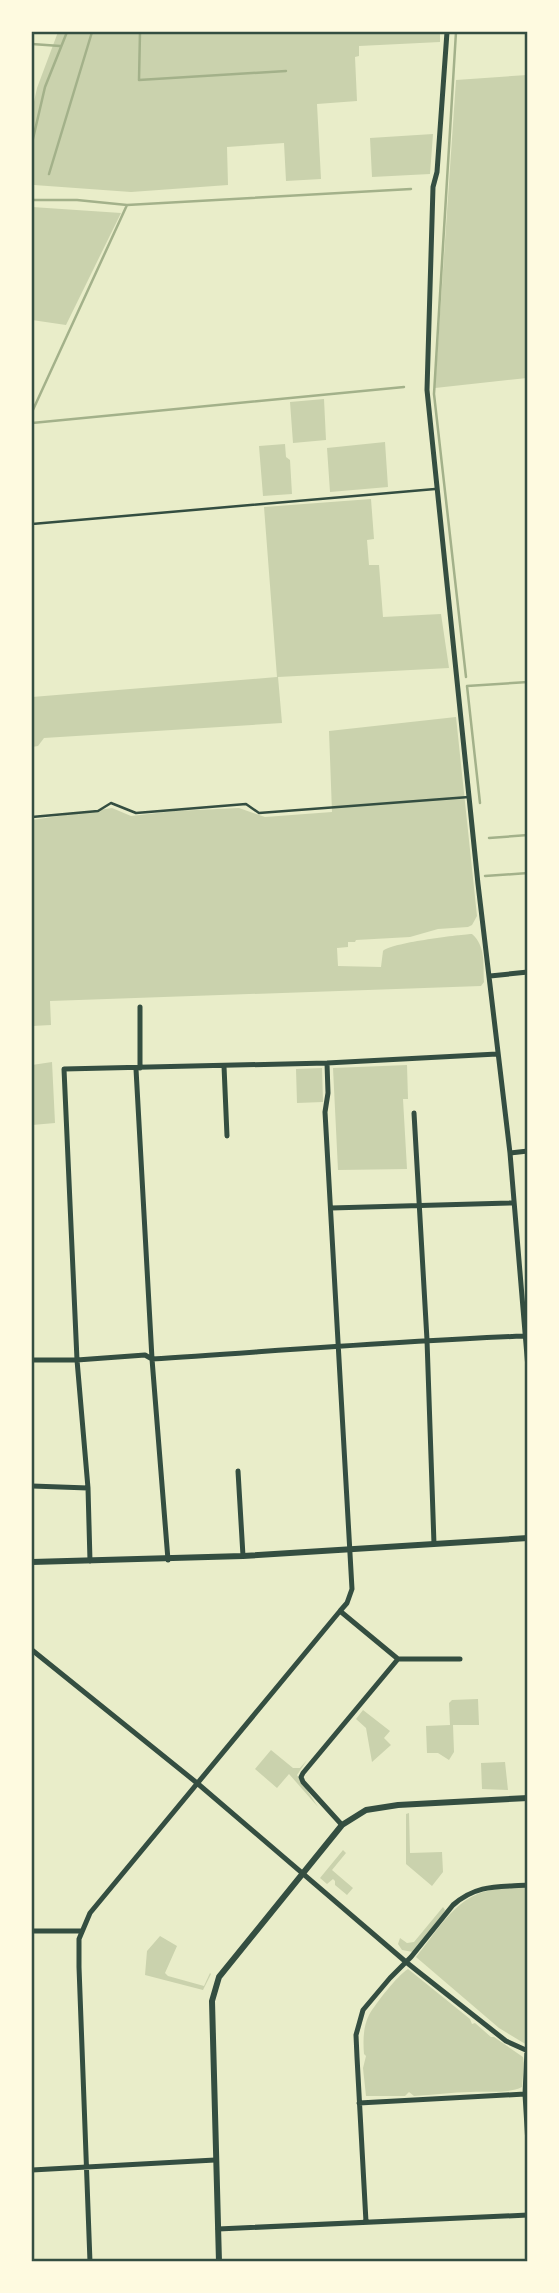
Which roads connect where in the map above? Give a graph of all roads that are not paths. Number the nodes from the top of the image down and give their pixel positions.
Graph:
1 (446, 32) edge
2 (435, 489) junction
3 (32, 524) edge
4 (468, 797) junction
5 (32, 817) edge
6 (527, 972) edge
7 (490, 976) junction
8 (140, 1007) dead end
9 (497, 1054) junction
10 (327, 1063) junction
11 (223, 1066) junction
12 (138, 1068) junction
13 (414, 1113) dead end
14 (227, 1136) dead end
15 (527, 1151) edge
16 (510, 1153) junction
17 (513, 1203) junction
18 (418, 1206) junction
19 (331, 1208) junction
20 (524, 1336) junction
21 (427, 1340) junction
22 (339, 1348) junction
23 (152, 1359) junction
24 (32, 1360) edge
25 (77, 1360) junction
26 (527, 1368) edge
27 (238, 1471) dead end
28 (32, 1486) edge
29 (88, 1488) junction
30 (527, 1538) edge
31 (434, 1544) junction
32 (351, 1549) junction
33 (243, 1556) junction
34 (168, 1560) junction
35 (90, 1561) junction
36 (32, 1562) edge
37 (341, 1611) junction
38 (32, 1650) edge
39 (460, 1658) dead end
40 (398, 1659) junction
41 (197, 1783) junction
42 (527, 1798) edge
43 (342, 1825) junction
44 (303, 1873) junction
45 (527, 1885) edge
46 (32, 1931) edge
47 (81, 1931) junction
48 (406, 1962) junction
49 (527, 2051) edge
50 (525, 2094) junction
51 (359, 2103) junction
52 (527, 2144) edge
53 (215, 2160) junction
54 (86, 2167) junction
55 (32, 2169) edge
56 (527, 2215) edge
57 (366, 2222) junction
58 (218, 2229) junction
59 (90, 2262) edge
60 (219, 2262) edge

1 - 2 street
2 - 3 lane
2 - 4 street
4 - 5 lane
4 - 7 street
6 - 7 street
7 - 9 street
8 - 12 street
9 - 10 street
9 - 16 street
10 - 11 street
10 - 19 street
11 - 12 street
11 - 14 street
12 - 23 street
12 - 25 street
13 - 18 street
15 - 16 street
16 - 17 street
17 - 18 street
17 - 20 street
18 - 19 street
18 - 21 street
19 - 22 street
20 - 21 street
20 - 26 street
21 - 22 street
21 - 31 street
22 - 23 street
22 - 32 street
23 - 25 street
23 - 34 street
24 - 25 street
25 - 29 street
27 - 33 street
28 - 29 street
29 - 35 street
30 - 31 street
31 - 32 street
32 - 33 street
32 - 37 street
33 - 34 street
34 - 35 street
35 - 36 street
37 - 40 street
37 - 41 street
38 - 41 street
39 - 40 street
40 - 43 street
41 - 44 street
41 - 47 street
42 - 43 street
43 - 44 street
44 - 48 street
44 - 53 street
45 - 48 street
46 - 47 street
47 - 54 street
48 - 49 street
48 - 51 street
49 - 50 street
50 - 51 street
50 - 52 street
51 - 57 street
53 - 54 street
53 - 58 street
54 - 55 street
54 - 59 street
56 - 57 street
57 - 58 street
58 - 60 street

